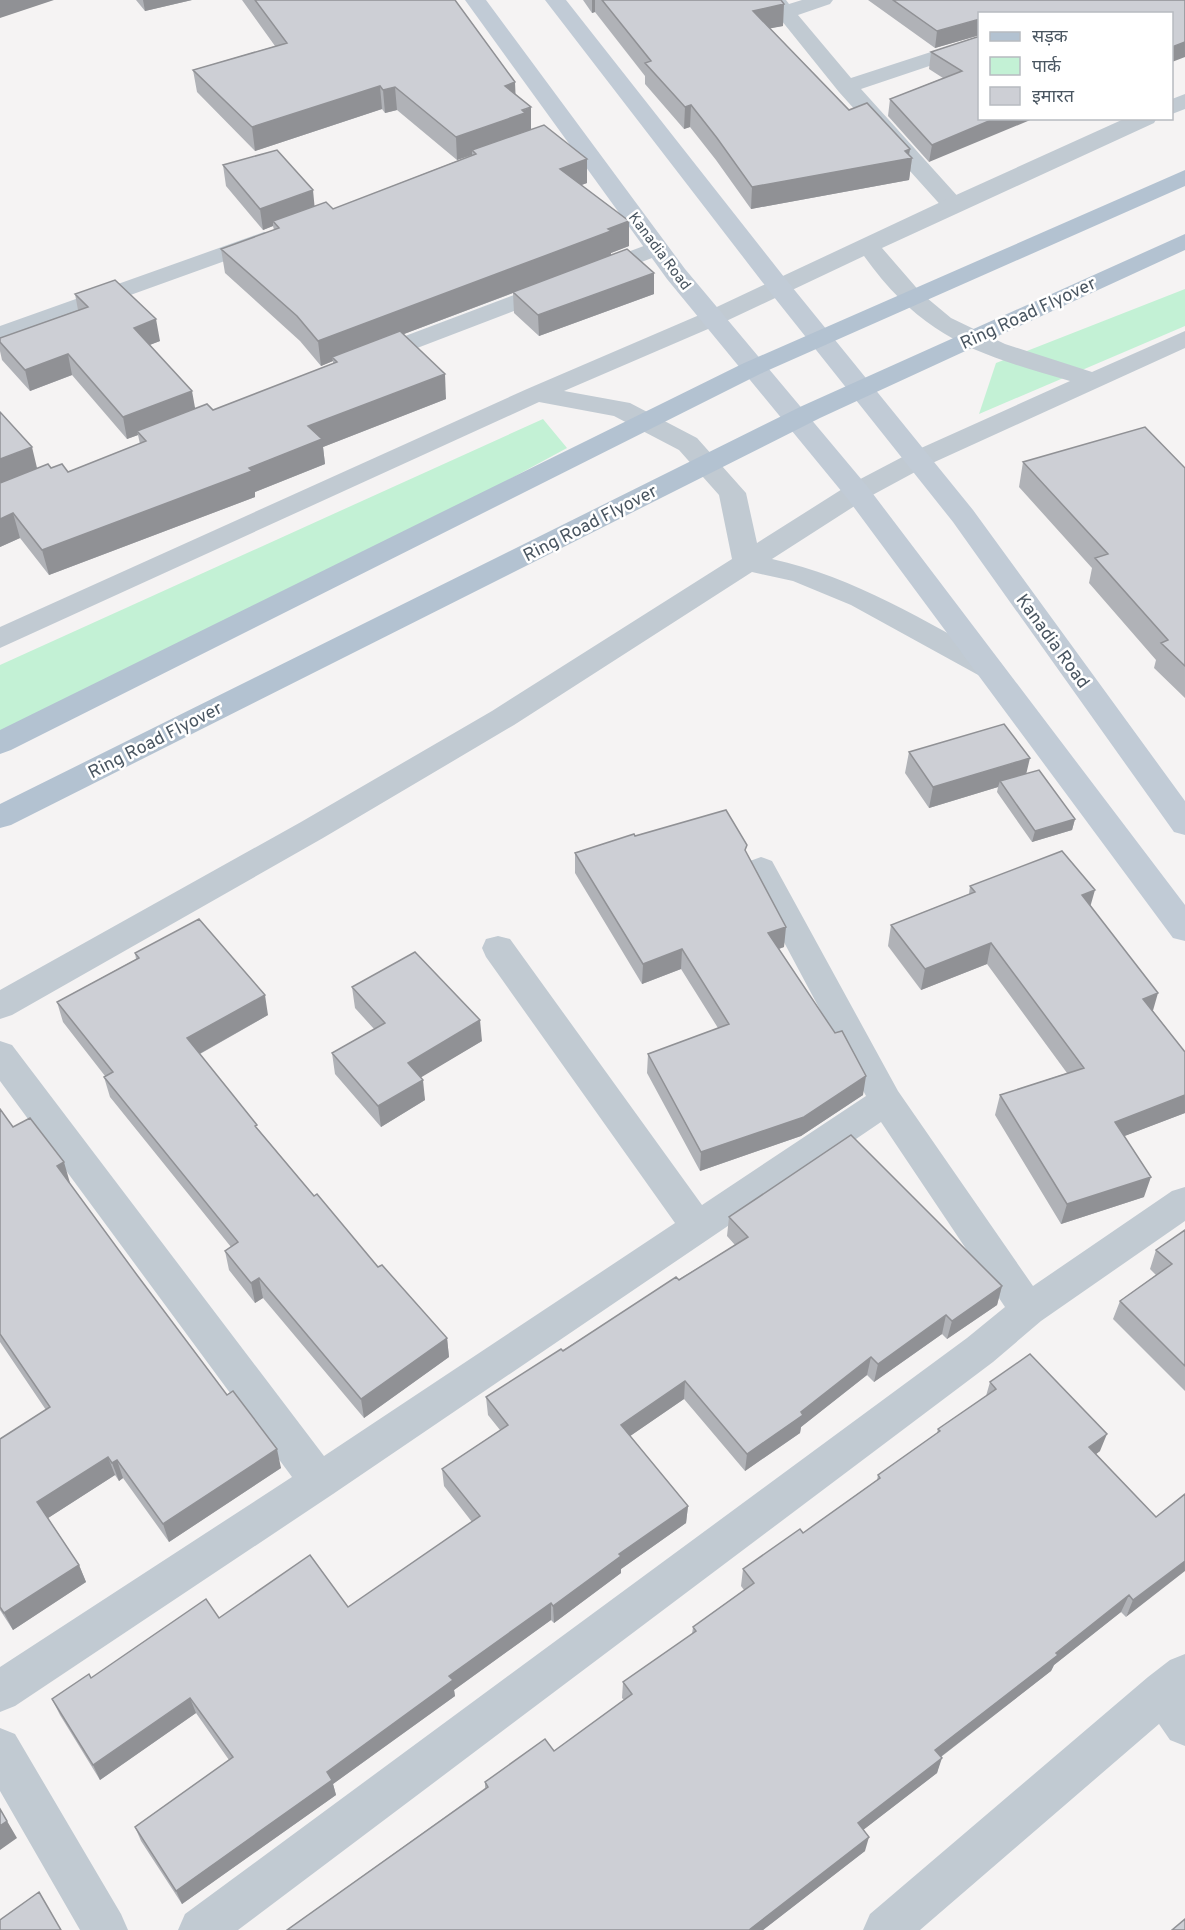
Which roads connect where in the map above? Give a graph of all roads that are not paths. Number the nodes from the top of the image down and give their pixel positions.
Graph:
1 (475, 0) edge
2 (555, 0) edge
3 (824, 0) edge
4 (780, 6) edge
5 (978, 43) edge
6 (847, 87) junction
7 (1142, 120) edge
8 (1185, 177) edge
9 (953, 205) junction
10 (288, 230) edge
11 (1185, 241) edge
12 (869, 247) junction
13 (657, 248) junction
14 (779, 287) junction
15 (713, 318) junction
16 (0, 334) edge
17 (1185, 339) edge
18 (345, 367) edge
19 (1093, 380) junction
20 (536, 394) junction
21 (919, 459) junction
22 (856, 492) junction
23 (747, 562) junction
24 (0, 638) edge
25 (990, 669) junction
26 (0, 743) edge
27 (0, 817) edge
28 (1185, 824) edge
29 (761, 869) dead end
30 (1185, 929) edge
31 (498, 948) dead end
32 (0, 1006) edge
33 (0, 1055) edge
34 (886, 1101) junction
35 (1185, 1202) edge
36 (698, 1227) junction
37 (1028, 1310) junction
38 (319, 1481) junction
39 (0, 1691) edge
40 (1178, 1697) edge
41 (0, 1749) edge
42 (105, 1930) edge
43 (201, 1930) edge
44 (886, 1930) edge

1 - 13 main road, Kanadia Road
2 - 14 main road, Kanadia Road
3 - 4 street
4 - 6 street
5 - 6 street
6 - 9 street
7 - 9 street
8 - 26 main road
9 - 12 street
10 - 16 street
11 - 27 main road, Ring Road Flyover
12 - 14 street
12 - 19 street
13 - 15 main road, Kanadia Road
13 - 18 street
14 - 15 street
14 - 21 main road, Kanadia Road
15 - 20 street
15 - 22 main road, Kanadia Road
17 - 19 street
19 - 21 street
20 - 23 street
20 - 24 street
21 - 22 street
21 - 28 main road, Kanadia Road
22 - 23 street
22 - 25 main road, Kanadia Road
23 - 25 street
23 - 32 street
25 - 30 main road, Kanadia Road
29 - 34 street
31 - 36 street
33 - 38 street
34 - 36 street
34 - 37 street
35 - 37 street
36 - 38 street
37 - 43 street
38 - 39 street
40 - 44 street
41 - 42 street

